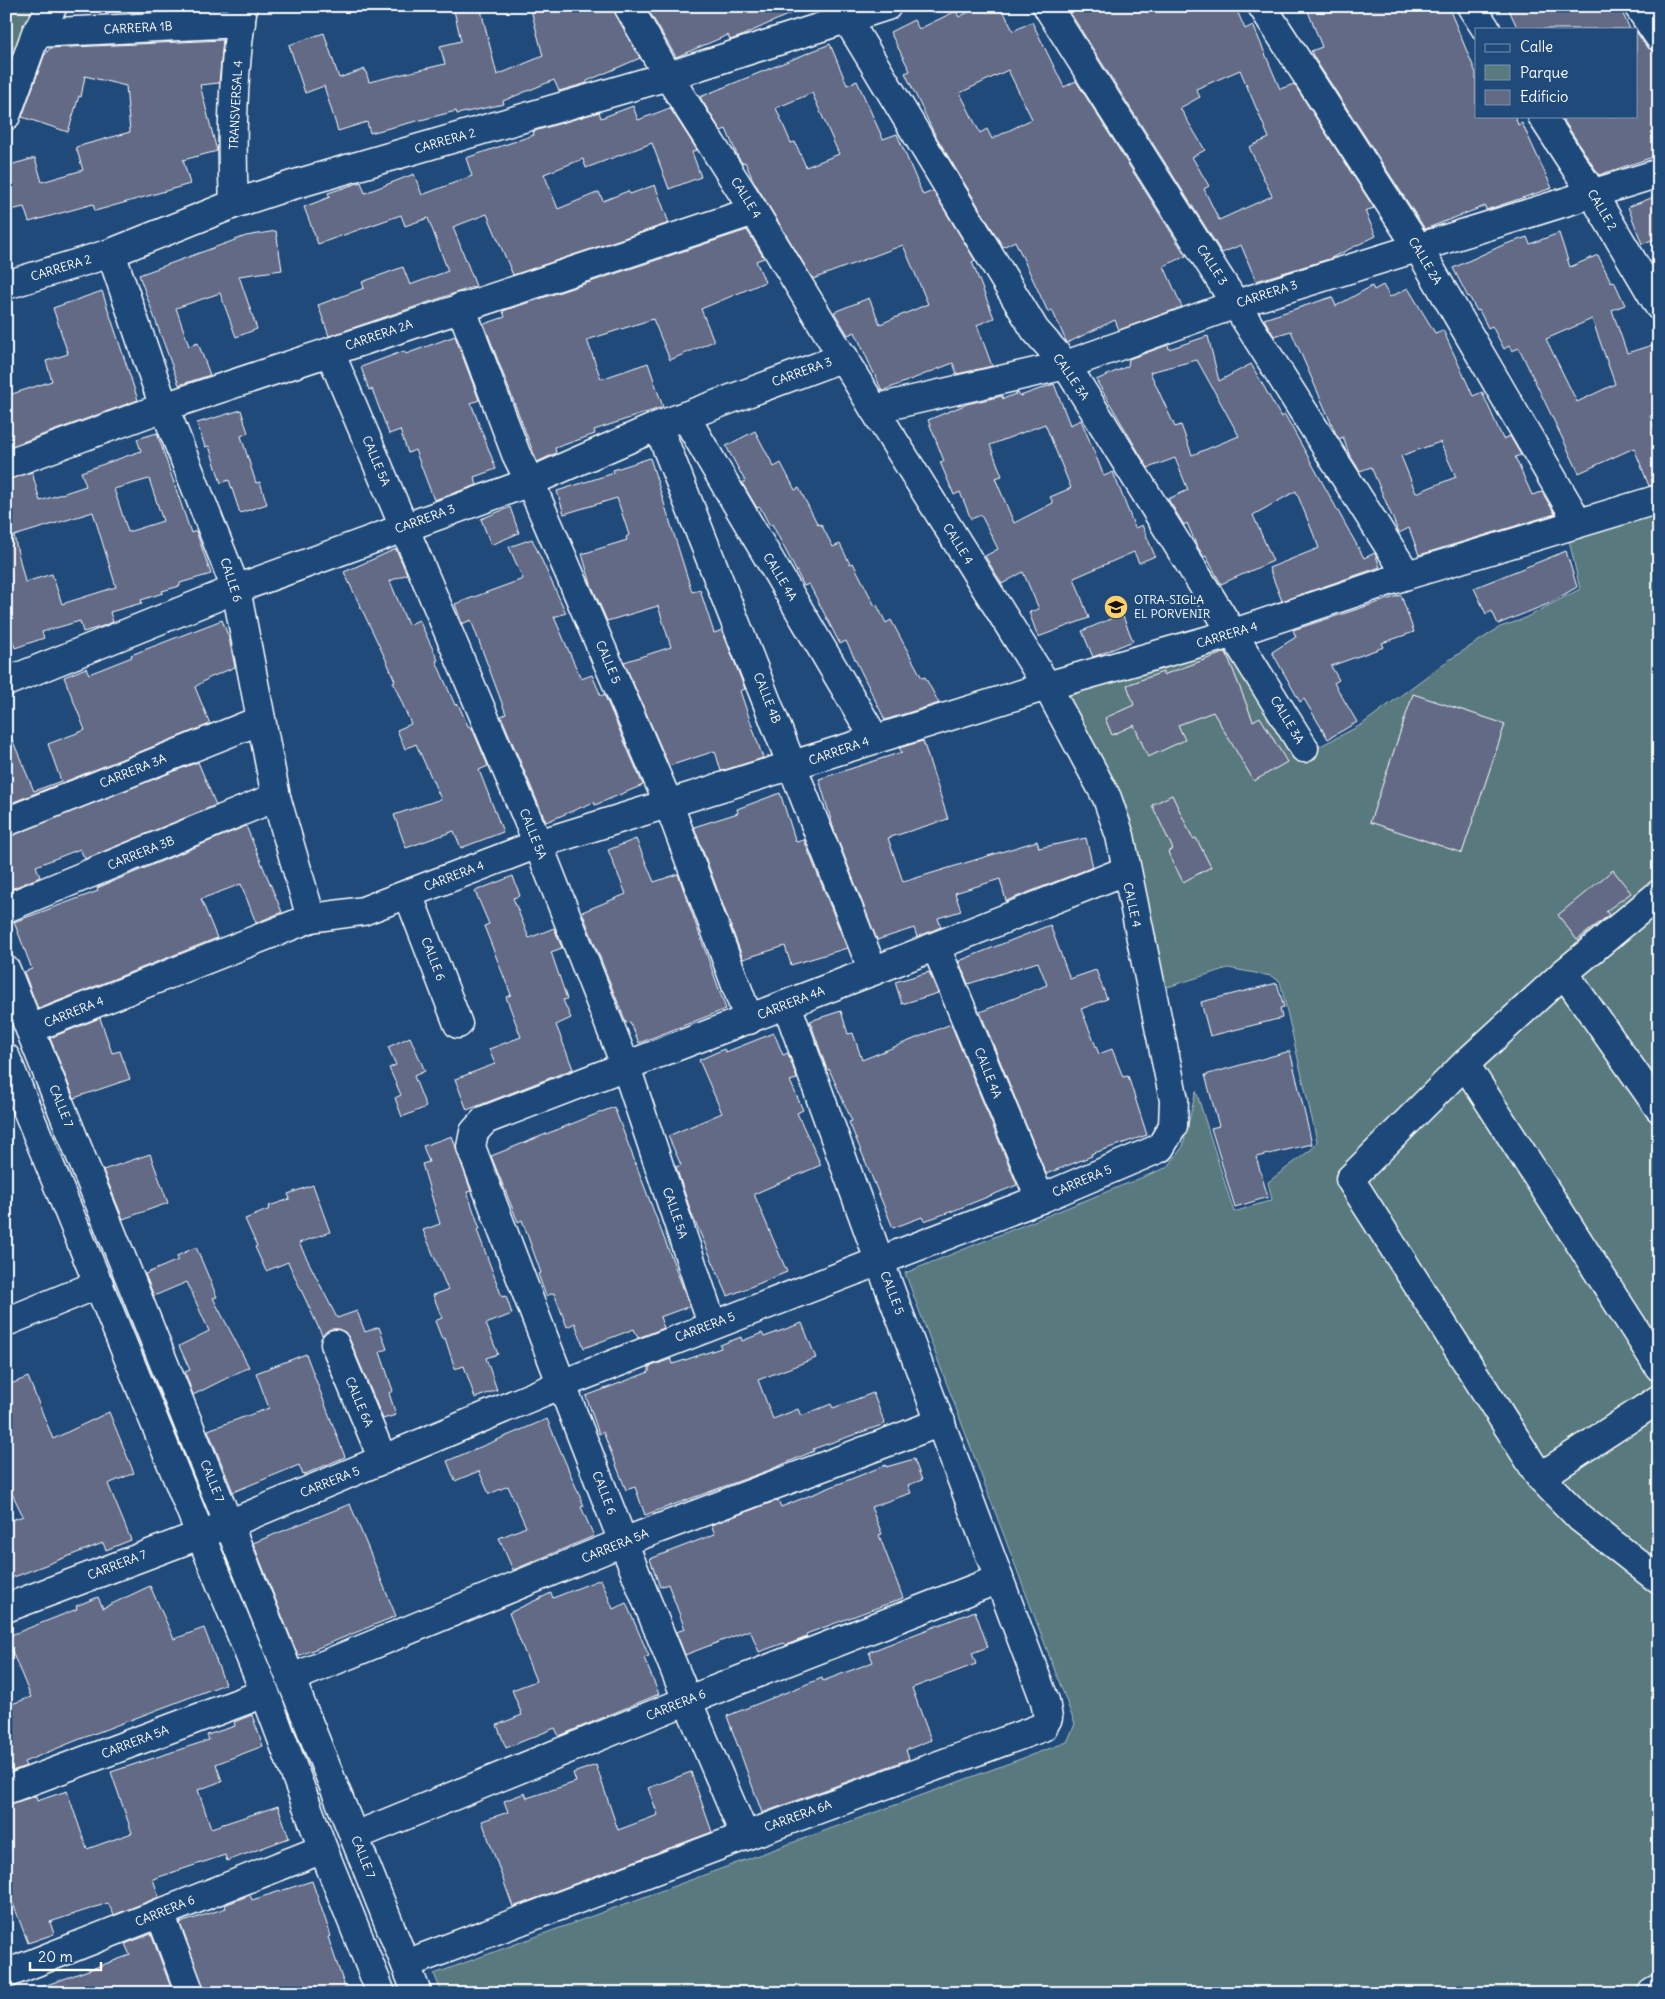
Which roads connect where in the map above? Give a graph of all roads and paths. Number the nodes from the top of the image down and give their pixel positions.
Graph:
1 (53, 6) edge
2 (628, 6) edge
3 (887, 6) edge
4 (1047, 6) edge
5 (1262, 6) edge
6 (1471, 6) edge
7 (1638, 6) edge
8 (842, 13) edge
9 (242, 14) edge
10 (1485, 28) edge
11 (36, 33) junction
12 (1659, 36) edge
13 (668, 76) junction
14 (6, 116) edge
15 (1543, 118) edge
16 (1659, 173) edge
17 (1592, 193) junction
18 (234, 204) junction
19 (754, 211) junction
20 (1417, 246) junction
21 (111, 253) junction
22 (6, 285) edge
23 (1236, 304) junction
24 (1659, 306) edge
25 (461, 307) junction
26 (330, 352) junction
27 (844, 357) junction
28 (1066, 365) junction
29 (164, 407) junction
30 (874, 409) junction
31 (685, 416) junction
32 (658, 426) junction
33 (6, 465) edge
34 (530, 482) junction
35 (1659, 499) edge
36 (1578, 522) junction
37 (403, 527) junction
38 (1408, 576) junction
39 (236, 589) junction
40 (1234, 633) junction
41 (6, 682) edge
42 (1047, 686) junction
43 (260, 720) junction
44 (876, 739) junction
45 (1304, 748) dead end
46 (794, 766) junction
47 (276, 797) junction
48 (669, 805) junction
49 (6, 822) edge
50 (538, 844) junction
51 (1125, 871) junction
52 (408, 894) junction
53 (1659, 894) edge
54 (6, 908) edge
55 (311, 918) junction
56 (936, 947) junction
57 (6, 970) edge
58 (873, 972) junction
59 (1564, 973) junction
60 (787, 1005) junction
61 (749, 1020) junction
62 (458, 1024) dead end
63 (30, 1029) junction
64 (6, 1058) edge
65 (1465, 1064) junction
66 (626, 1068) junction
67 (1659, 1108) edge
68 (1173, 1126) joint
69 (471, 1147) joint
70 (1040, 1199) junction
71 (879, 1260) junction
72 (99, 1284) junction
73 (6, 1322) edge
74 (712, 1324) junction
75 (335, 1344) dead end
76 (1659, 1367) edge
77 (562, 1384) junction
78 (1659, 1399) edge
79 (940, 1422) junction
80 (383, 1460) junction
81 (1540, 1477) junction
82 (229, 1524) junction
83 (200, 1533) junction
84 (623, 1542) junction
85 (1657, 1578) edge
86 (999, 1579) junction
87 (6, 1608) edge
88 (292, 1678) junction
89 (265, 1693) junction
90 (686, 1701) junction
91 (6, 1790) edge
92 (355, 1836) junction
93 (744, 1836) junction
94 (323, 1849) junction
95 (160, 1913) junction
96 (406, 1964) junction
97 (9, 1977) edge
98 (1659, 1988) edge
99 (190, 1993) edge
100 (381, 1993) edge
101 (417, 1993) edge
102 (1652, 1993) edge

1 - 11 street
2 - 13 street, CALLE 4
3 - 8 street, CARRERA 2
4 - 23 street, CALLE 3
5 - 20 street, CALLE 2A
6 - 10 street
7 - 12 street
8 - 13 street, CARRERA 2
8 - 28 street, CALLE 3A
9 - 11 street, CARRERA 1B
9 - 18 street, TRANSVERSAL 4
11 - 14 street
13 - 18 street, CARRERA 2
13 - 19 street, CALLE 4
15 - 17 street, CALLE 2
16 - 17 street, CARRERA 3
17 - 20 street, CARRERA 3
17 - 24 street, CALLE 2
18 - 21 street, CARRERA 2
19 - 25 street, CARRERA 2A
19 - 27 street, CALLE 4
20 - 23 street, CARRERA 3
20 - 36 street, CALLE 2A
21 - 22 street, CARRERA 2
21 - 29 street, CALLE 6
23 - 28 street, CARRERA 3
23 - 38 street, CALLE 3
25 - 26 street, CARRERA 2A
25 - 34 street, CALLE 5
26 - 29 street, CARRERA 2A
26 - 37 street, CALLE 5A
27 - 30 street, CALLE 4
27 - 31 street, CARRERA 3
28 - 30 street, CARRERA 3
28 - 40 street, CALLE 3A
29 - 33 street, CARRERA 2A
29 - 39 street, CALLE 6
30 - 42 street, CALLE 4
31 - 32 street, CARRERA 3
31 - 44 street, CALLE 4A
32 - 34 street, CARRERA 3
32 - 46 street, CALLE 4B
34 - 37 street, CARRERA 3
34 - 48 street, CALLE 5
35 - 36 street, CARRERA 4
36 - 38 street, CARRERA 4
37 - 39 street, CARRERA 3
37 - 50 street, CALLE 5A
38 - 40 street, CARRERA 4
39 - 41 street, CARRERA 3
39 - 43 street, CALLE 6
40 - 42 street, CARRERA 4
40 - 45 street, CALLE 3A
42 - 44 street, CARRERA 4
42 - 51 street, CALLE 4
43 - 47 street, CALLE 6
43 - 49 street, CARRERA 3A
44 - 46 street, CARRERA 4
46 - 48 street, CARRERA 4
46 - 58 street, CALLE 4B
47 - 54 street, CARRERA 3B
47 - 55 street, CALLE 6
48 - 50 street, CARRERA 4
48 - 61 street, CALLE 5
50 - 52 street, CARRERA 4
50 - 66 street, CALLE 5A
51 - 56 street, CARRERA 4A
51 - 68 street, CALLE 4
52 - 55 street, CARRERA 4
52 - 62 street, CALLE 6
53 - 59 street
55 - 63 street, CARRERA 4
56 - 58 street, CARRERA 4A
56 - 70 street, CALLE 4A
57 - 63 street, CALLE 7
58 - 60 street, CARRERA 4A
59 - 65 street
59 - 67 street
60 - 61 street, CARRERA 4A
60 - 71 street, CALLE 5
61 - 66 street, CARRERA 4A
63 - 82 street, CALLE 7
64 - 72 street
65 - 76 street
65 - 81 street
66 - 69 street, CARRERA 4A
66 - 74 street, CALLE 5A
68 - 70 street, CARRERA 5
69 - 77 street, CALLE 6
70 - 71 street, CARRERA 5
71 - 74 street, CARRERA 5
71 - 79 street, CALLE 5
72 - 73 street
72 - 83 street
74 - 77 street, CARRERA 5
75 - 80 street, CALLE 6A
77 - 80 street, CARRERA 5
77 - 84 street, CALLE 6
78 - 81 street
79 - 84 street, CARRERA 5A
79 - 86 street, CALLE 5
80 - 82 street, CARRERA 5
81 - 85 street
82 - 83 street, CARRERA 7
82 - 88 street, CALLE 7
83 - 87 street, CARRERA 7
83 - 89 street
84 - 88 street, CARRERA 5A
84 - 90 street, CALLE 6
86 - 90 street, CARRERA 6
86 - 93 street, CARRERA 6A
88 - 92 street, CALLE 7
89 - 91 street, CARRERA 5A
89 - 94 street
90 - 92 street, CARRERA 6
90 - 93 street, CALLE 6
92 - 96 street, CALLE 7
93 - 96 street, CARRERA 6A
94 - 95 street, CARRERA 6
94 - 100 street
95 - 97 street, CARRERA 6
95 - 99 street
96 - 101 street, CALLE 7
98 - 102 street

